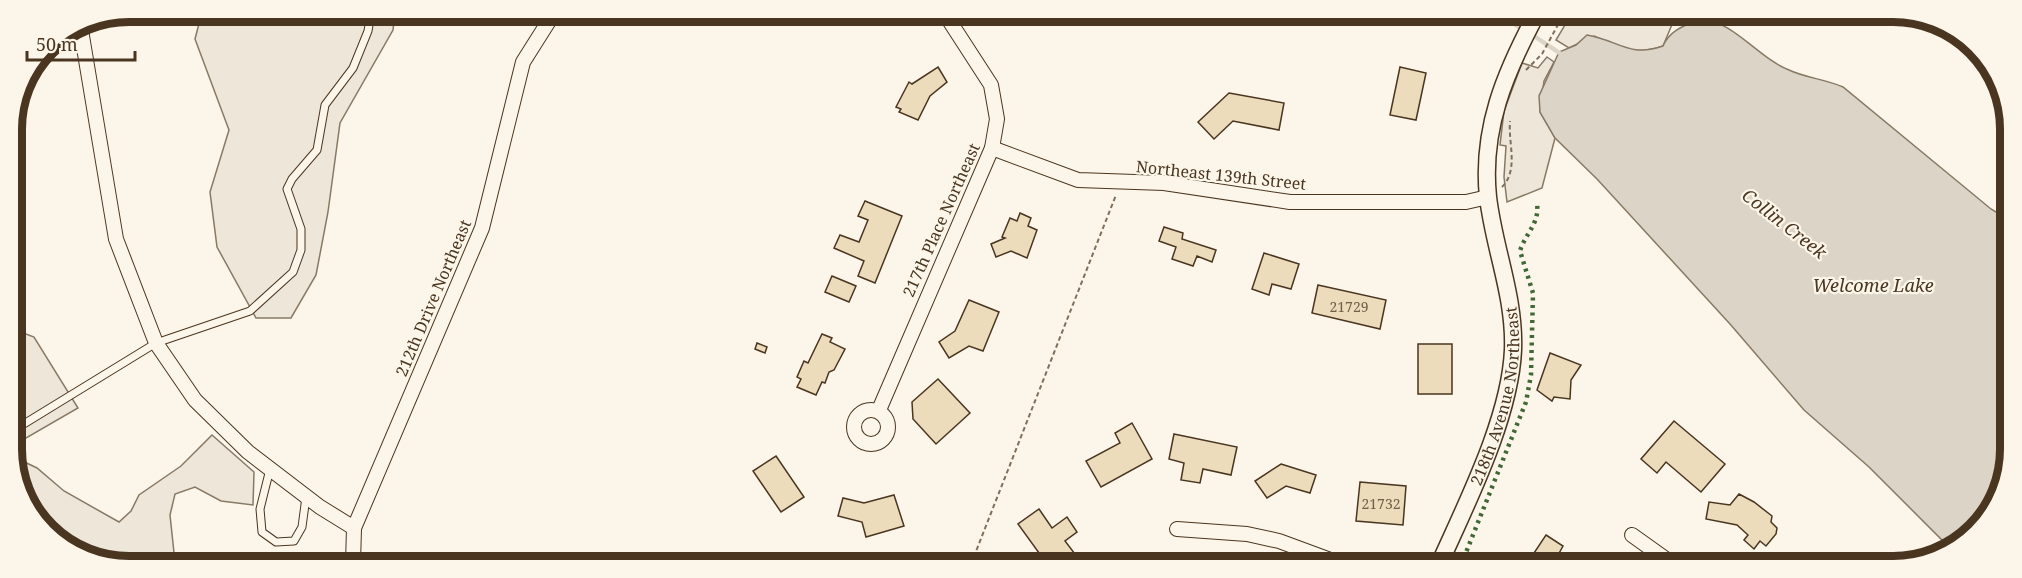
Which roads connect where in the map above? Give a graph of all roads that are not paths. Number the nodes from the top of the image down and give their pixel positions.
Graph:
1 (370, 22) edge
2 (548, 22) edge
3 (950, 22) edge
4 (1532, 22) edge
5 (82, 33) edge
6 (992, 148) junction
7 (1488, 197) junction
8 (156, 343) junction
9 (879, 410) dead end
10 (22, 425) edge
11 (270, 469) junction
12 (306, 497) junction
13 (354, 528) junction
14 (1177, 529) dead end
15 (1632, 535) dead end
16 (1318, 555) edge
17 (1443, 555) edge
18 (1660, 555) edge
19 (353, 556) edge

1 - 8 lane
2 - 13 street, 212th Drive Northeast
3 - 6 street, 217th Place Northeast
4 - 7 street, 218th Avenue Northeast
5 - 8 street
6 - 7 street, Northeast 139th Street
6 - 9 street, 217th Place Northeast
7 - 17 street, 218th Avenue Northeast
8 - 10 lane
8 - 11 street
11 - 12 street
11 - 12 lane
12 - 13 street
13 - 19 street, 212th Drive Northeast
14 - 16 street
15 - 18 street

